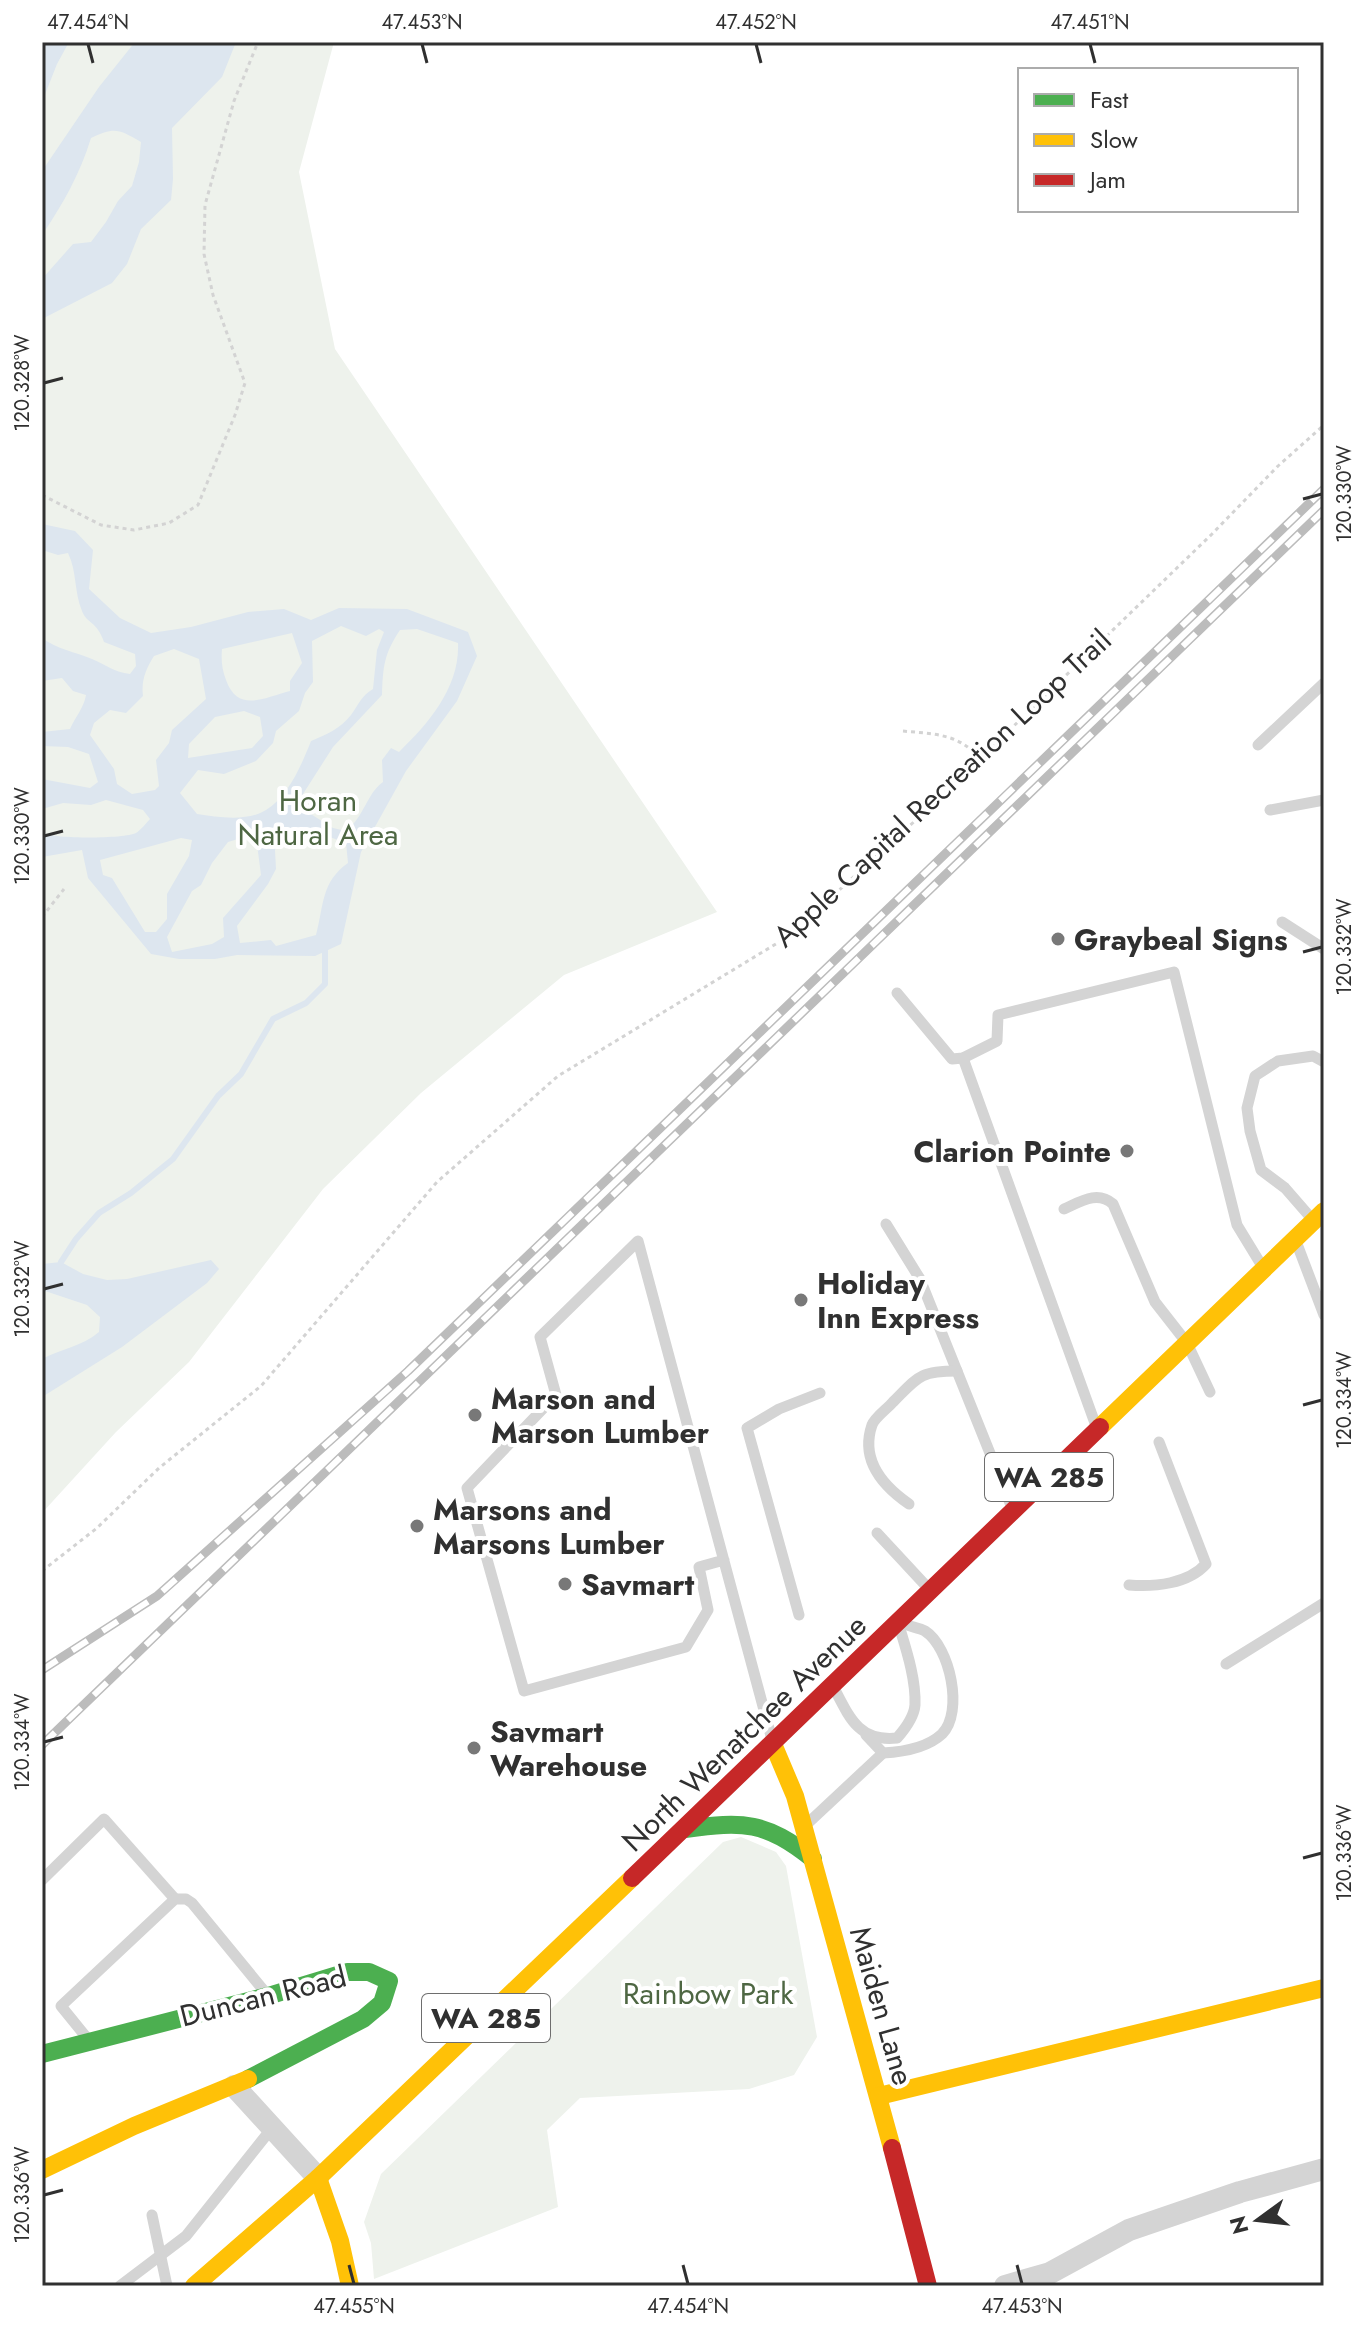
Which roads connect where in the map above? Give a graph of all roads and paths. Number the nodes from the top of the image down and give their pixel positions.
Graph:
1 (258, 42) edge
2 (1324, 425) edge
3 (42, 495) edge
4 (1324, 683) edge
5 (903, 731) dead end
6 (1258, 745) dead end
7 (980, 760) junction
8 (1324, 800) edge
9 (1270, 810) dead end
10 (64, 889) dead end
11 (42, 917) edge
12 (1282, 922) dead end
13 (1324, 949) edge
14 (897, 993) dead end
15 (963, 1058) junction
16 (1324, 1062) edge
17 (1064, 1209) dead end
18 (1319, 1216) edge
19 (886, 1224) dead end
20 (1295, 1239) junction
21 (1264, 1270) junction
22 (1324, 1315) edge
23 (1187, 1343) junction
24 (957, 1371) junction
25 (1210, 1392) dead end
26 (820, 1393) dead end
27 (1097, 1430) junction
28 (1159, 1442) dead end
29 (909, 1504) dead end
30 (1013, 1512) junction
31 (877, 1533) dead end
32 (724, 1560) junction
33 (42, 1571) edge
34 (1129, 1585) dead end
35 (931, 1591) junction
36 (1324, 1603) edge
37 (799, 1615) dead end
38 (899, 1623) junction
39 (1226, 1664) dead end
40 (833, 1686) junction
41 (866, 1735) junction
42 (773, 1744) junction
43 (883, 1753) junction
44 (804, 1827) junction
45 (685, 1829) junction
46 (813, 1859) junction
47 (42, 1880) edge
48 (175, 1899) junction
49 (1324, 1988) edge
50 (268, 1996) junction
51 (89, 2041) junction
52 (42, 2054) edge
53 (234, 2086) junction
54 (879, 2096) junction
55 (272, 2128) junction
56 (1324, 2169) edge
57 (42, 2170) edge
58 (318, 2178) junction
59 (152, 2215) dead end
60 (160, 2256) junction
61 (120, 2286) edge
62 (167, 2286) edge
63 (194, 2286) edge
64 (350, 2286) edge
65 (928, 2286) edge
66 (1005, 2286) edge

1 - 3 path
2 - 7 path, Apple Capital Recreation Loop Trail
4 - 6 lane
5 - 7 path
7 - 33 path, Apple Capital Recreation Loop Trail
8 - 9 lane
10 - 11 path
12 - 13 lane
14 - 15 lane
15 - 21 lane
15 - 27 lane
16 - 18 lane
17 - 23 lane
18 - 20 main road, North Wenatchee Avenue / WA 285
19 - 24 lane
20 - 21 main road, North Wenatchee Avenue / WA 285
20 - 22 lane
21 - 23 main road, North Wenatchee Avenue / WA 285
23 - 25 lane
23 - 27 main road, North Wenatchee Avenue / WA 285
24 - 29 lane
24 - 30 lane
26 - 37 lane
27 - 30 main road, North Wenatchee Avenue / WA 285
28 - 34 lane
30 - 35 main road, North Wenatchee Avenue / WA 285
31 - 35 lane
32 - 32 lane
32 - 42 lane
35 - 38 main road, North Wenatchee Avenue / WA 285
36 - 39 lane
38 - 40 main road, North Wenatchee Avenue / WA 285
38 - 41 lane
38 - 43 lane
40 - 41 lane
40 - 42 main road, North Wenatchee Avenue / WA 285
41 - 43 lane
42 - 44 main road, Maiden Lane
42 - 45 main road, North Wenatchee Avenue / WA 285
43 - 44 lane
44 - 46 main road, Maiden Lane
45 - 46 main road
45 - 58 main road, North Wenatchee Avenue / WA 285
46 - 54 main road, Maiden Lane
47 - 48 lane
48 - 50 lane
48 - 51 lane
49 - 54 main road
50 - 51 main road, Duncan Road
50 - 53 main road, Duncan Road
51 - 52 main road, Duncan Road
53 - 55 street
53 - 57 main road, Duncan Road
54 - 65 main road, Maiden Lane
55 - 58 street
55 - 60 lane
56 - 66 street
58 - 63 main road, North Wenatchee Avenue / WA 285
58 - 64 main road
59 - 60 lane
60 - 61 lane
60 - 62 lane

